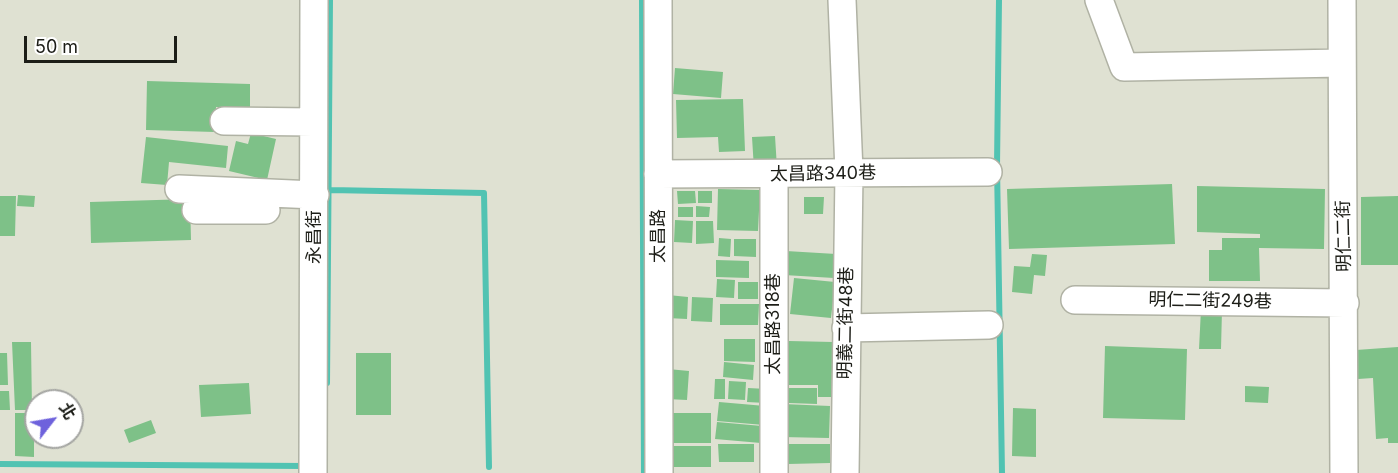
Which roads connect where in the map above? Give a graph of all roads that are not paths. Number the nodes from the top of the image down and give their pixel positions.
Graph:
1 (315, 0) edge
2 (658, 0) edge
3 (842, 0) edge
4 (1099, 0) edge
5 (1342, 0) edge
6 (1342, 63) junction
7 (224, 121) dead end
8 (313, 122) junction
9 (849, 172) junction
10 (988, 172) dead end
11 (658, 174) junction
12 (774, 175) junction
13 (178, 189) dead end
14 (315, 203) junction
15 (196, 210) dead end
16 (1075, 300) dead end
17 (1345, 303) junction
18 (989, 325) dead end
19 (846, 328) junction
20 (313, 473) edge
21 (659, 473) edge
22 (774, 473) edge
23 (845, 473) edge
24 (1344, 473) edge

1 - 8 street, 永昌街
2 - 11 street, 太昌路
3 - 9 street, 明義二街48巷
4 - 6 street
5 - 6 street, 明仁二街
6 - 17 street, 明仁二街
7 - 8 street
8 - 14 street, 永昌街
9 - 10 street, 太昌路340巷
9 - 12 street, 太昌路340巷
9 - 19 street, 明義二街48巷
11 - 12 street, 太昌路340巷
11 - 21 street, 太昌路
12 - 22 street, 太昌路318巷
13 - 14 street
14 - 15 street
14 - 20 street, 永昌街
16 - 17 street, 明仁二街249巷
17 - 24 street, 明仁二街
18 - 19 street
19 - 23 street, 明義二街48巷

